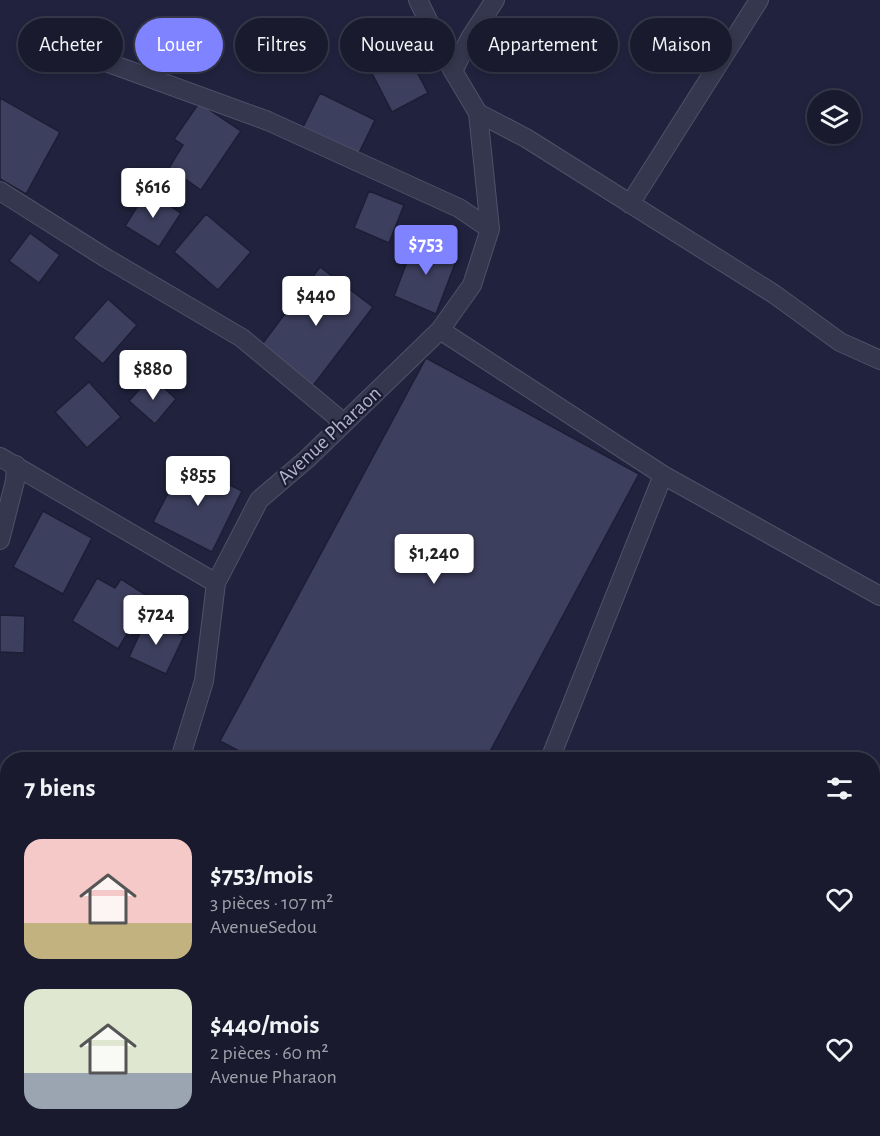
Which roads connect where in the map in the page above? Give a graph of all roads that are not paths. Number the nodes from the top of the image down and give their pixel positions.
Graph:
1 (418, 0) edge
2 (495, 0) edge
3 (759, 0) edge
4 (427, 18) edge
5 (455, 66) edge
6 (123, 68) edge
7 (454, 72) edge
8 (478, 113) junction
9 (0, 191) edge
10 (630, 204) junction
11 (490, 229) junction
12 (440, 330) junction
13 (880, 360) edge
14 (344, 423) junction
15 (8, 461) edge
16 (663, 476) junction
17 (0, 540) edge
18 (216, 583) junction
19 (880, 596) edge
20 (182, 752) edge
21 (553, 752) edge

1 - 4 street
2 - 5 street
3 - 10 street
6 - 11 street
7 - 8 street
8 - 10 street
8 - 11 street
9 - 14 street
10 - 13 street
11 - 12 street, Avenue Pharaon
12 - 14 street, Avenue Pharaon
12 - 16 street
14 - 18 street, Avenue Pharaon
15 - 17 street
15 - 18 street
16 - 19 street
16 - 21 street
18 - 20 street, Avenue Pharaon

